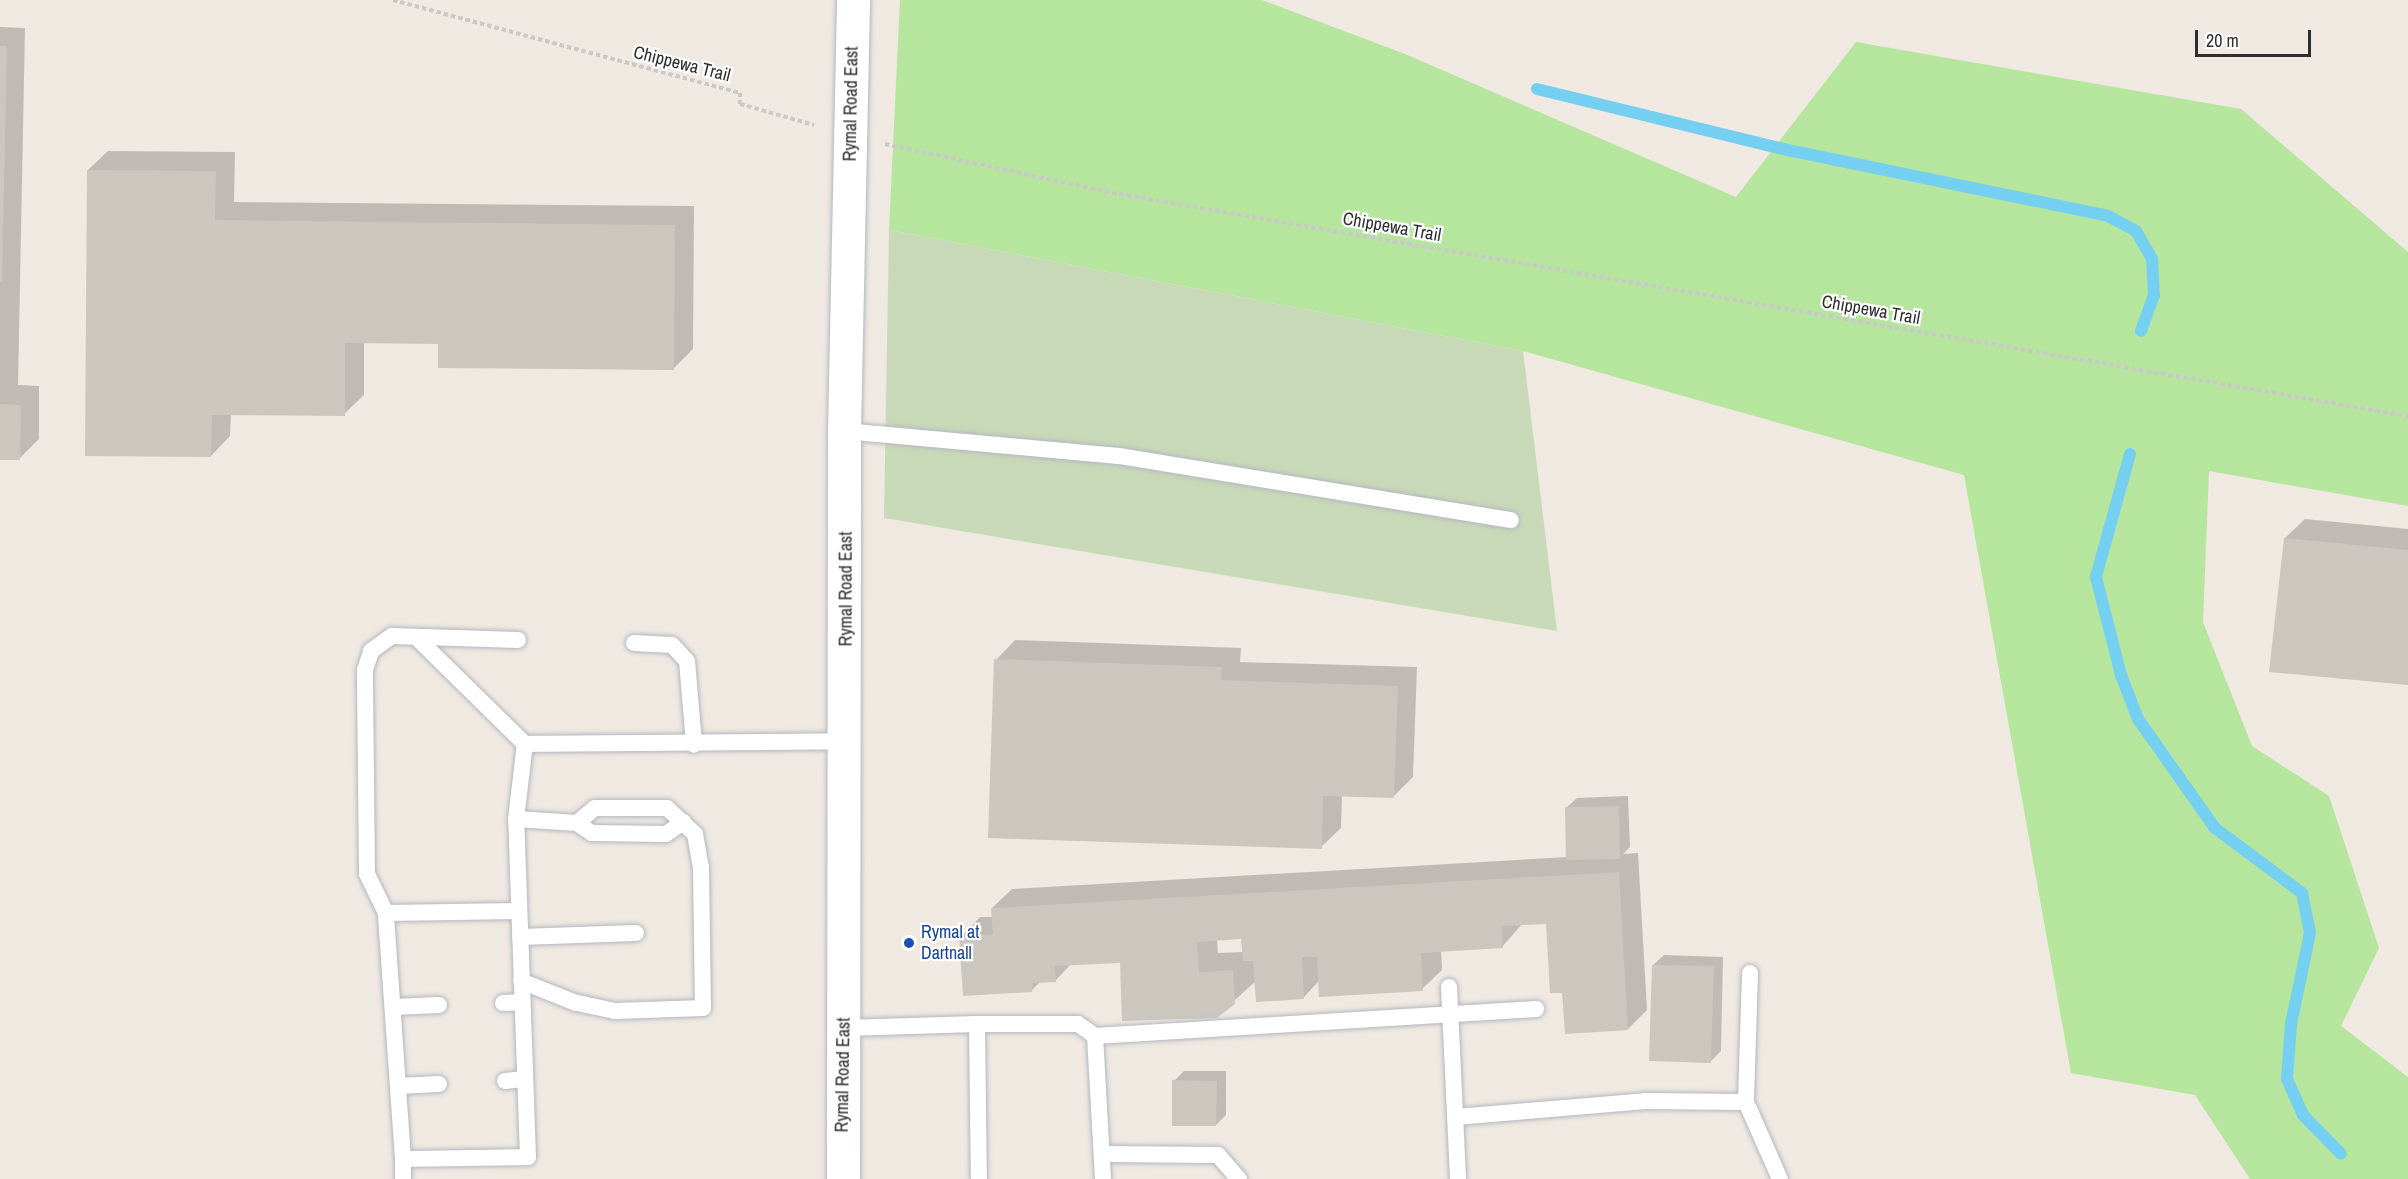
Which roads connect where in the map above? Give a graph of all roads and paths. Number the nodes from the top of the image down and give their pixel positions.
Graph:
1 (393, 0) edge
2 (853, 0) edge
3 (850, 136) junction
4 (2408, 416) edge
5 (844, 431) junction
6 (1511, 520) dead end
7 (417, 638) junction
8 (518, 640) dead end
9 (634, 643) dead end
10 (846, 741) junction
11 (525, 744) junction
12 (694, 745) junction
13 (516, 819) junction
14 (683, 822) junction
15 (577, 823) junction
16 (519, 911) junction
17 (386, 913) junction
18 (636, 933) dead end
19 (520, 937) junction
20 (1750, 973) dead end
21 (521, 981) junction
22 (1449, 987) dead end
23 (522, 1002) junction
24 (503, 1003) dead end
25 (439, 1005) dead end
26 (393, 1007) junction
27 (1536, 1009) dead end
28 (1451, 1011) junction
29 (977, 1024) junction
30 (844, 1028) junction
31 (1095, 1036) junction
32 (525, 1079) junction
33 (505, 1081) dead end
34 (439, 1084) dead end
35 (398, 1086) junction
36 (1746, 1102) junction
37 (1456, 1117) junction
38 (1102, 1154) junction
39 (403, 1159) junction
40 (403, 1179) edge
41 (843, 1179) edge
42 (979, 1179) edge
43 (1103, 1179) edge
44 (1239, 1179) edge
45 (1457, 1179) edge
46 (1780, 1179) edge

1 - 3 path, Chippewa Trail
2 - 3 main road, Rymal Road East
3 - 4 path, Chippewa Trail
3 - 5 main road, Rymal Road East
5 - 6 lane
5 - 10 main road, Rymal Road East
7 - 8 lane
7 - 11 lane
7 - 17 lane
9 - 12 lane
10 - 12 lane
10 - 30 main road, Rymal Road East
11 - 12 lane
11 - 13 lane
13 - 15 lane
13 - 16 lane
14 - 15 lane
14 - 15 lane
14 - 21 lane
16 - 17 lane
16 - 19 lane
17 - 26 lane
18 - 19 lane
19 - 21 lane
20 - 36 lane
21 - 23 lane
22 - 28 lane
23 - 24 lane
23 - 32 lane
25 - 26 lane
26 - 35 lane
27 - 28 lane
28 - 31 lane
28 - 37 lane
29 - 30 lane
29 - 31 lane
29 - 42 lane
30 - 41 main road, Rymal Road East
31 - 38 lane
32 - 33 lane
32 - 39 lane
34 - 35 lane
35 - 39 lane
36 - 37 lane
36 - 46 lane
37 - 45 lane
38 - 43 lane
38 - 44 lane
39 - 40 lane

